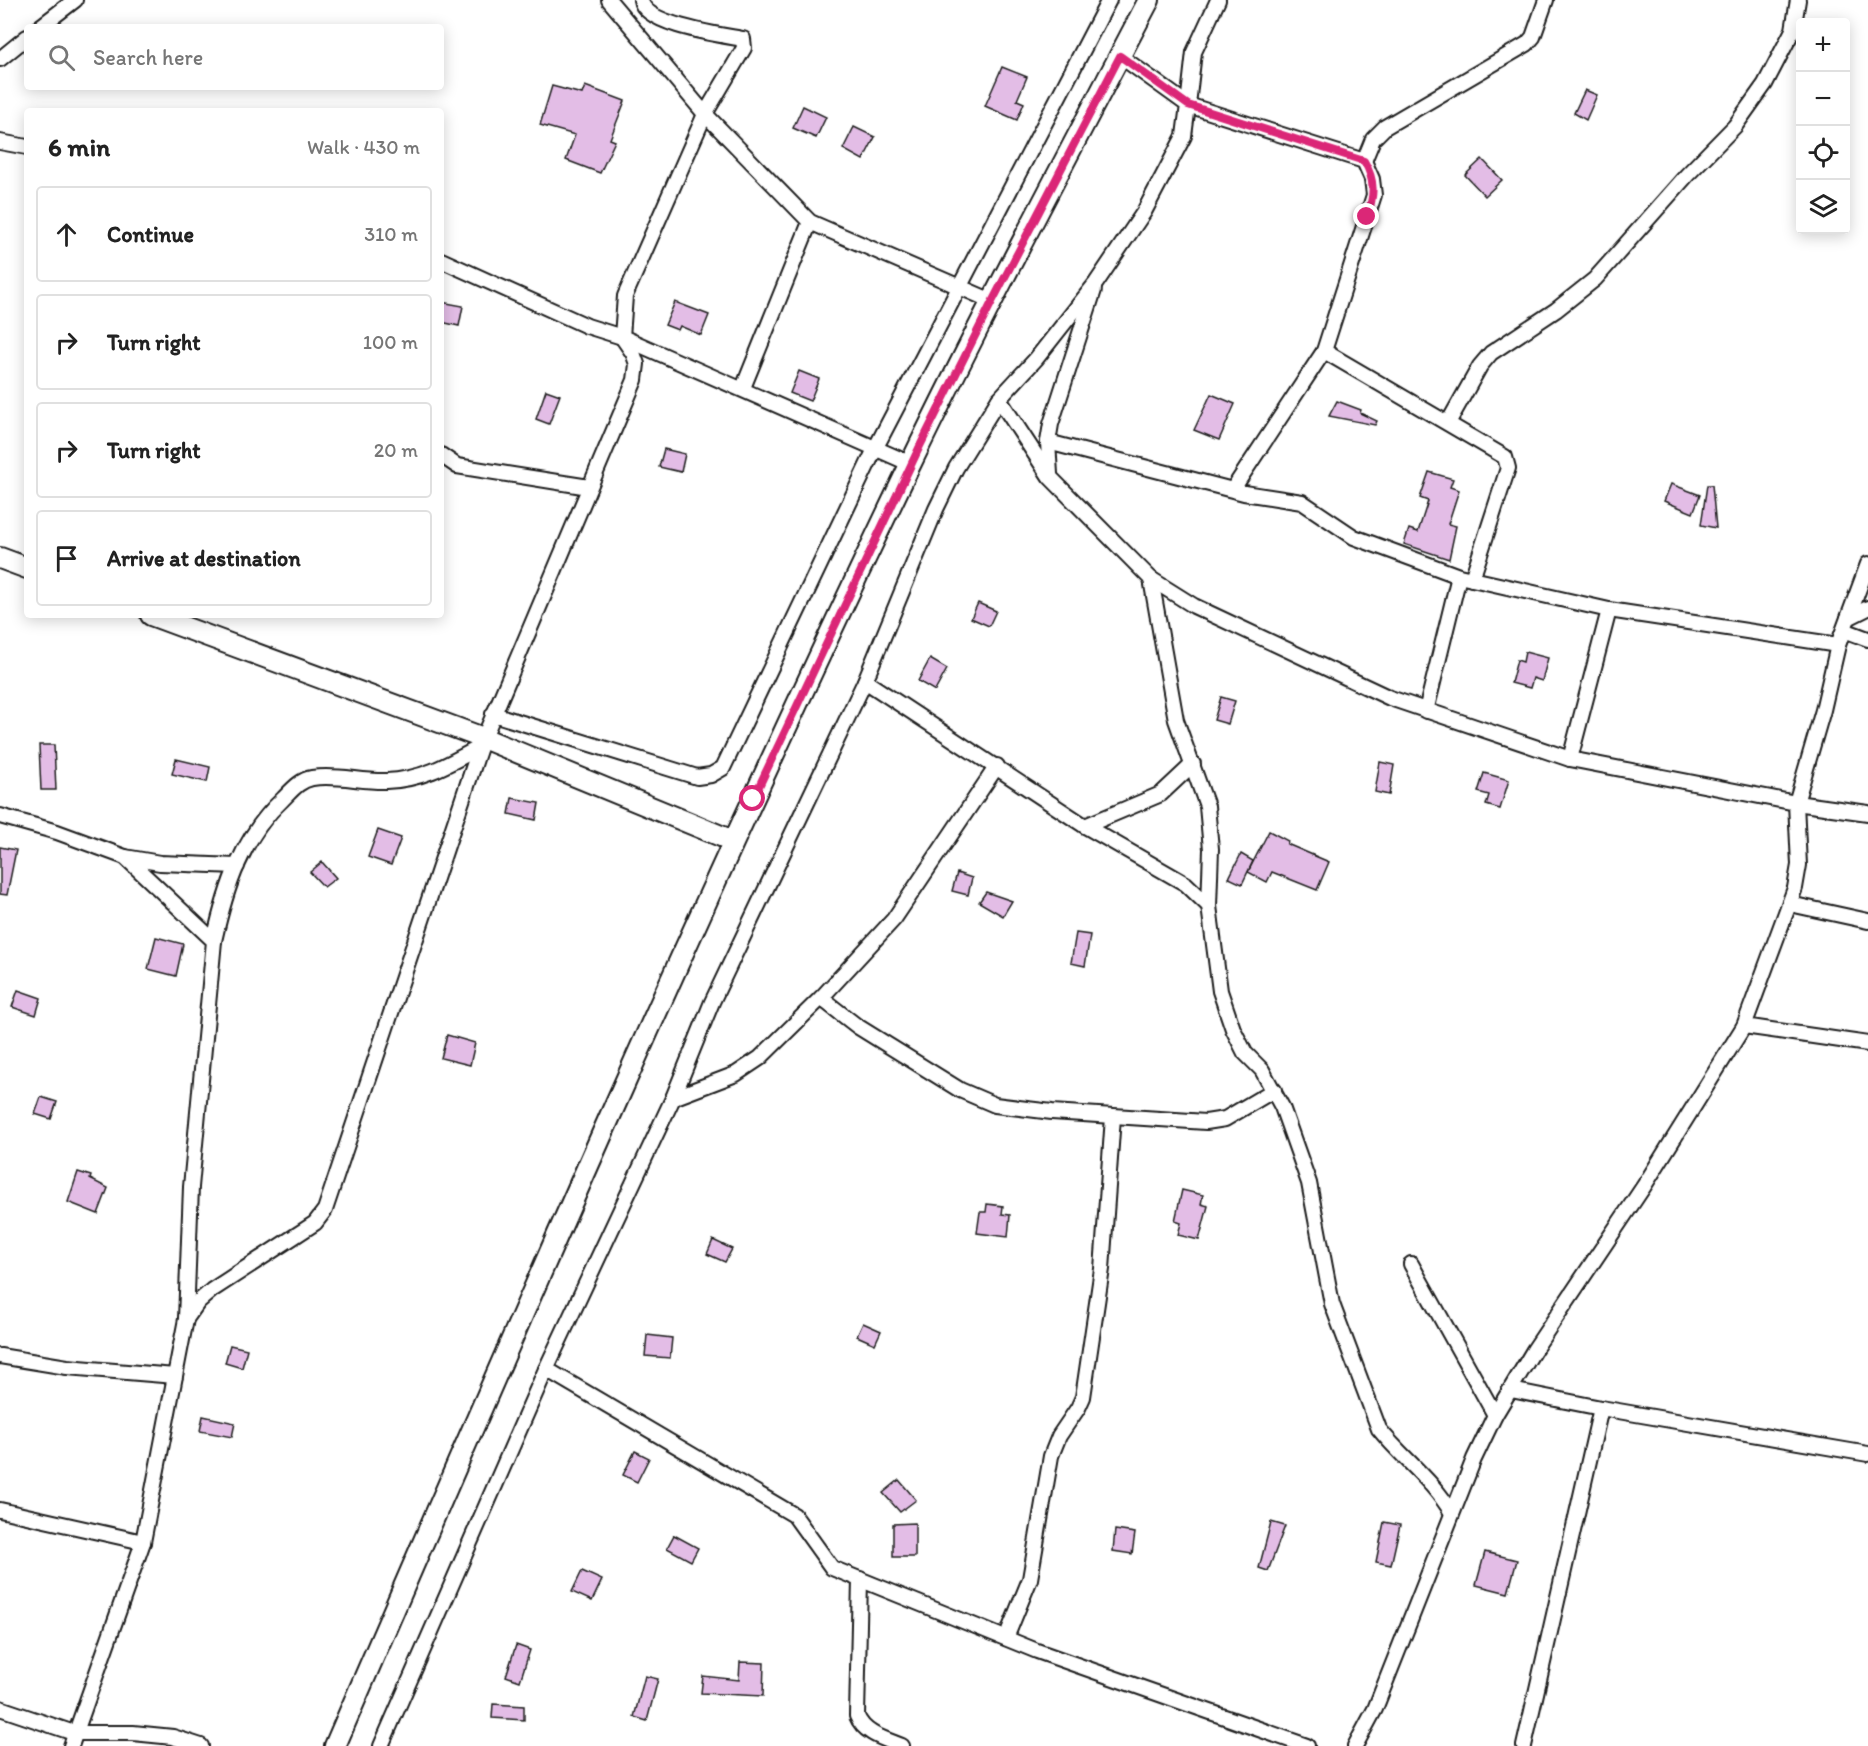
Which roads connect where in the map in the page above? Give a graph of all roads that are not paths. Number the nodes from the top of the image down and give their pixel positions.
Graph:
1 (75, 0) edge
2 (609, 0) edge
3 (641, 0) edge
4 (1108, 0) edge
5 (1149, 0) edge
6 (1218, 0) edge
7 (1546, 0) edge
8 (1798, 0) edge
9 (44, 24) edge
10 (24, 39) edge
11 (1120, 56) junction
12 (0, 59) edge
13 (1188, 105) junction
14 (705, 114) junction
15 (0, 142) edge
16 (24, 146) edge
17 (1364, 161) junction
18 (810, 222) junction
19 (444, 261) edge
20 (1096, 283) junction
21 (961, 288) junction
22 (992, 302) junction
23 (622, 337) junction
24 (1324, 351) junction
25 (743, 388) junction
26 (999, 399) junction
27 (1448, 423) junction
28 (1048, 442) junction
29 (875, 449) junction
30 (444, 457) edge
31 (911, 464) junction
32 (1050, 477) junction
33 (589, 487) junction
34 (1233, 489) junction
35 (0, 558) edge
36 (1868, 564) edge
37 (24, 567) edge
38 (1466, 578) junction
39 (1151, 579) junction
40 (1868, 608) edge
41 (1609, 610) junction
42 (159, 618) edge
43 (1846, 624) junction
44 (1868, 639) edge
45 (1838, 645) junction
46 (865, 681) junction
47 (1426, 711) junction
48 (494, 714) junction
49 (481, 742) junction
50 (1570, 759) junction
51 (1193, 764) junction
52 (997, 766) junction
53 (1796, 803) junction
54 (1868, 813) edge
55 (0, 816) edge
56 (1085, 826) junction
57 (733, 841) junction
58 (125, 857) junction
59 (237, 866) junction
60 (1790, 904) junction
61 (1209, 906) junction
62 (1868, 921) edge
63 (214, 941) junction
64 (821, 998) junction
65 (1744, 1026) junction
66 (1868, 1044) edge
67 (1274, 1090) junction
68 (673, 1098) junction
69 (1113, 1117) junction
70 (1411, 1264) dead end
71 (186, 1319) junction
72 (0, 1356) edge
73 (546, 1369) junction
74 (175, 1376) junction
75 (1511, 1390) junction
76 (1601, 1408) junction
77 (1495, 1415) junction
78 (1868, 1454) edge
79 (0, 1510) edge
80 (1452, 1513) junction
81 (143, 1542) junction
82 (860, 1579) junction
83 (1006, 1638) junction
84 (0, 1708) edge
85 (73, 1739) edge
86 (201, 1746) edge
87 (335, 1746) edge
88 (381, 1746) edge
89 (902, 1746) edge
90 (1307, 1746) edge
91 (1354, 1746) edge
92 (1524, 1746) edge

1 - 9 street
2 - 14 street
3 - 14 street
4 - 21 street
5 - 11 main road
6 - 13 street
7 - 17 street
8 - 27 street
10 - 12 street
11 - 13 street
11 - 22 main road
13 - 17 street
13 - 20 street
14 - 18 street
14 - 23 street
15 - 16 street
17 - 24 street
18 - 21 street
18 - 25 street
19 - 23 street
20 - 26 street
20 - 28 street
21 - 22 street
21 - 29 street
22 - 31 main road
23 - 25 street
23 - 33 street
24 - 27 street
24 - 34 street
25 - 29 street
26 - 32 street
26 - 46 street
27 - 38 street
28 - 32 street
28 - 34 street
29 - 31 street
29 - 48 street
30 - 33 street
31 - 57 main road
32 - 39 street
33 - 48 street
34 - 38 street
35 - 37 main road
36 - 43 street
38 - 41 street
38 - 47 street
39 - 47 street
39 - 51 street
40 - 43 street
41 - 45 street
41 - 50 street
42 - 49 main road
43 - 44 street
43 - 45 street
45 - 53 street
46 - 52 street
46 - 68 street
47 - 50 street
48 - 49 street
49 - 57 main road
49 - 59 street
49 - 71 street
50 - 53 street
51 - 56 street
51 - 61 street
52 - 56 street
52 - 64 street
53 - 54 street
53 - 60 street
55 - 58 street
56 - 61 street
57 - 87 main road
58 - 59 street
58 - 63 street
59 - 63 street
60 - 62 street
60 - 65 street
61 - 67 street
63 - 71 street
64 - 68 street
64 - 69 street
65 - 66 street
65 - 75 street
67 - 69 street
67 - 80 street
68 - 73 street
69 - 83 street
70 - 77 street
71 - 74 street
72 - 74 street
73 - 82 street
73 - 88 street
74 - 81 street
75 - 76 street
75 - 77 street
76 - 78 street
76 - 92 street
77 - 80 street
79 - 81 street
80 - 91 street
81 - 85 street
82 - 83 street
82 - 89 street
83 - 90 street
84 - 85 street
85 - 86 street

